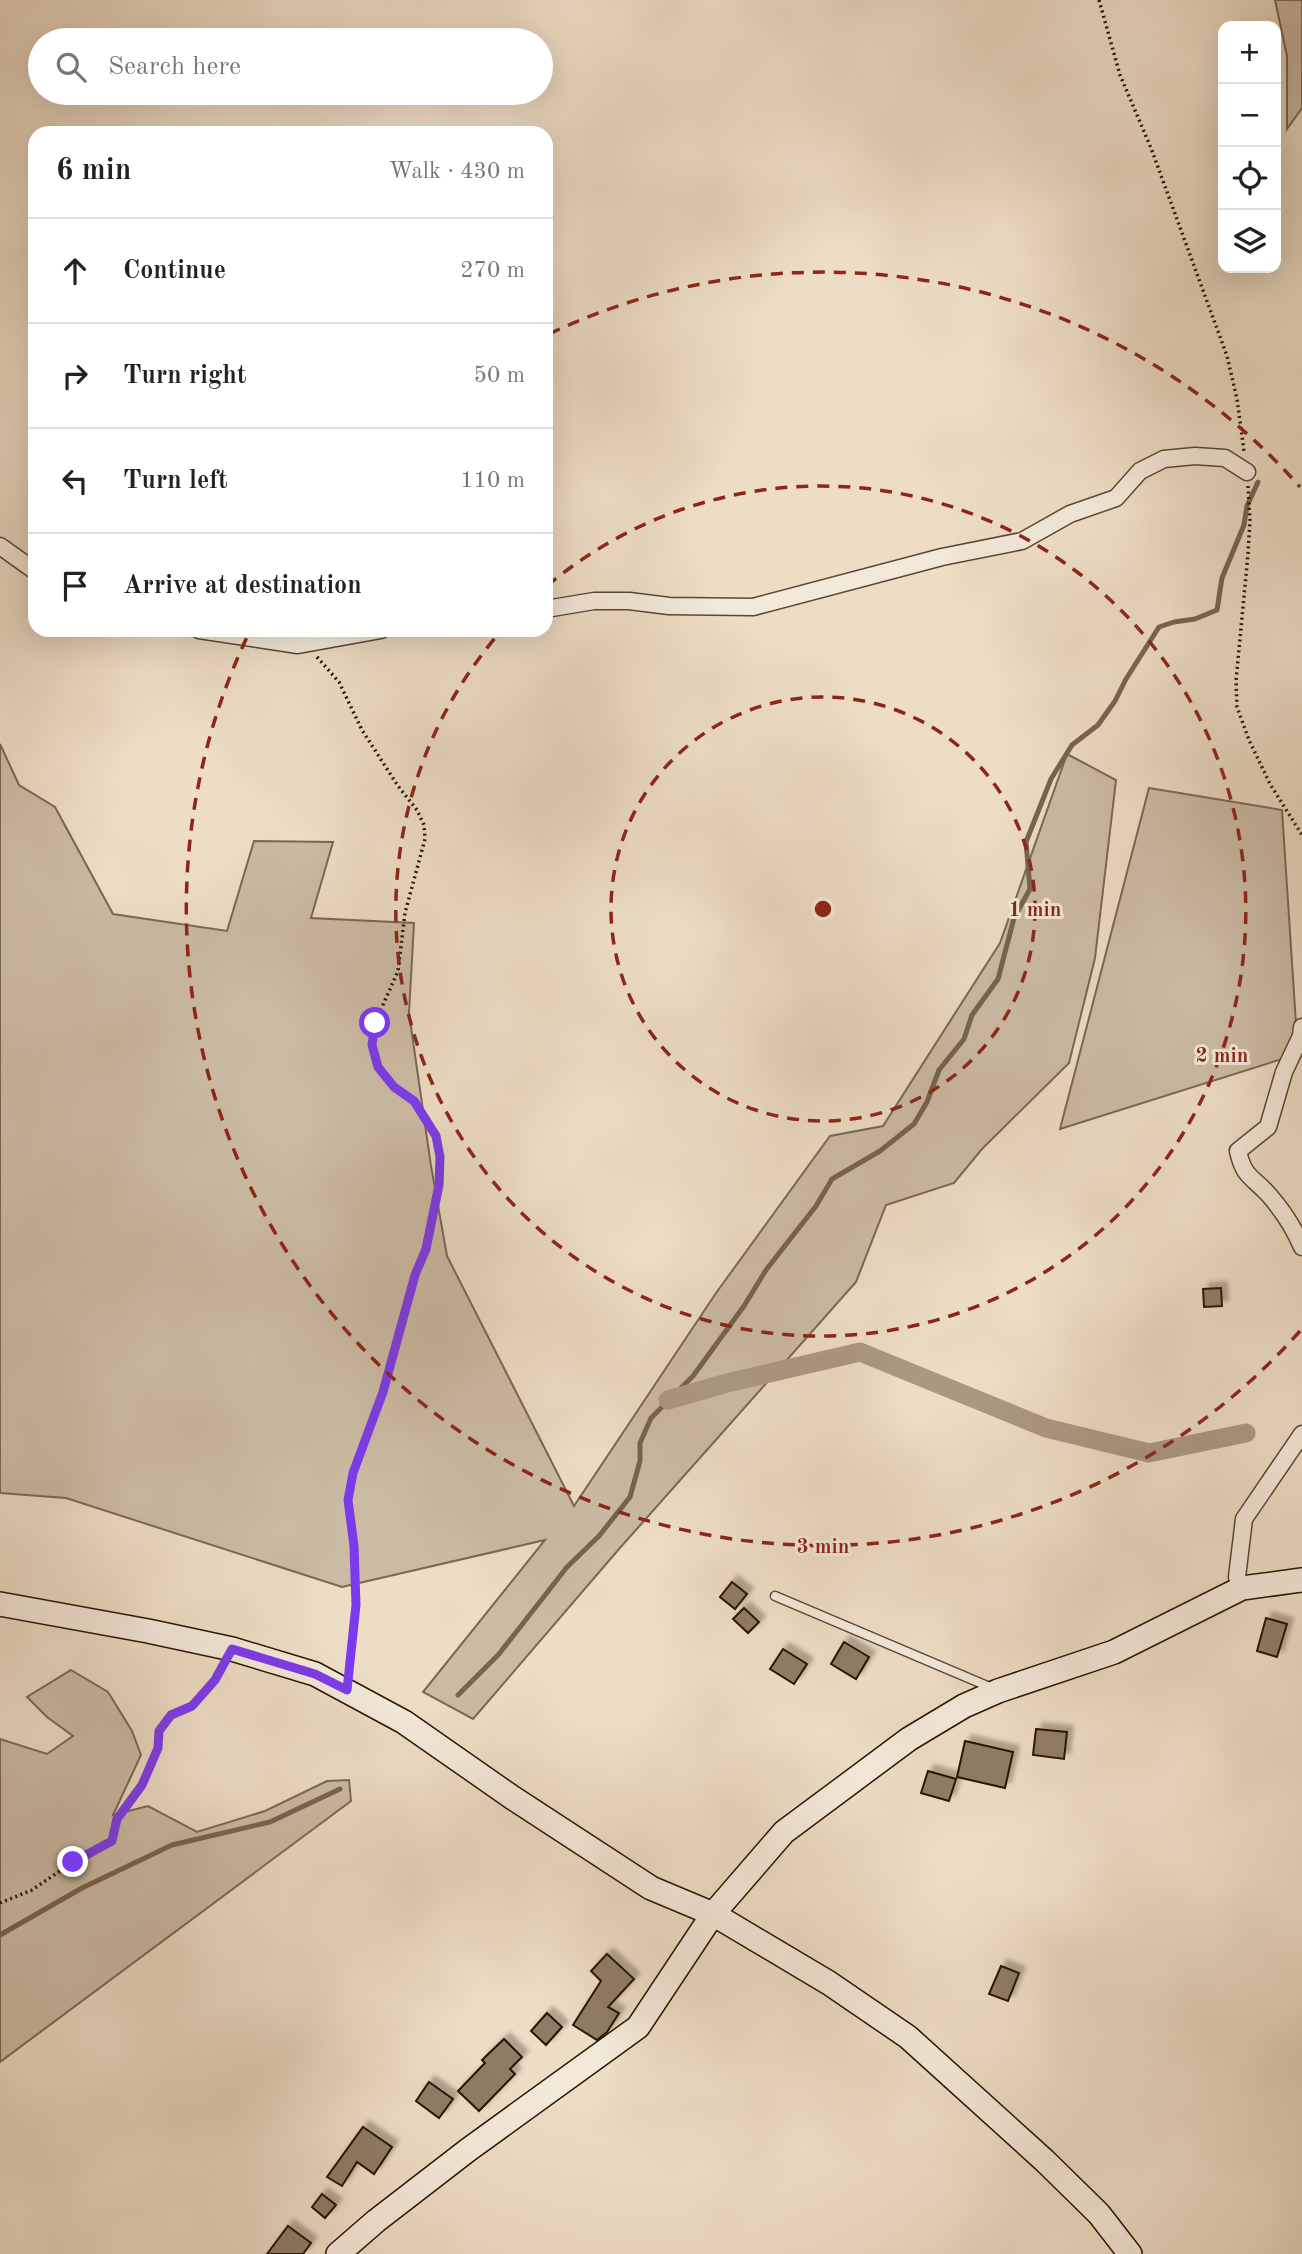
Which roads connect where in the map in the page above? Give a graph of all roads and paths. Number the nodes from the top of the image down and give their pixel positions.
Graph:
1 (1099, 0) edge
2 (1247, 472) junction
3 (0, 546) edge
4 (28, 566) edge
5 (553, 608) edge
6 (245, 637) edge
7 (342, 637) edge
8 (298, 645) junction
9 (1302, 835) edge
10 (1302, 1027) edge
11 (1302, 1247) edge
12 (1302, 1434) edge
13 (1302, 1580) edge
14 (1242, 1588) junction
15 (775, 1596) dead end
16 (0, 1604) edge
17 (232, 1649) junction
18 (347, 1690) junction
19 (998, 1691) junction
20 (0, 1903) edge
21 (713, 1914) junction
22 (338, 2254) edge
23 (1130, 2254) edge

1 - 2 path
2 - 5 street
2 - 9 path
3 - 4 street
6 - 8 street
7 - 8 street
8 - 18 path
10 - 11 street
12 - 14 street
13 - 14 main road
14 - 19 main road
15 - 19 lane
16 - 17 main road
17 - 18 main road
17 - 20 path
18 - 21 main road
19 - 21 main road
21 - 22 main road
21 - 23 main road

